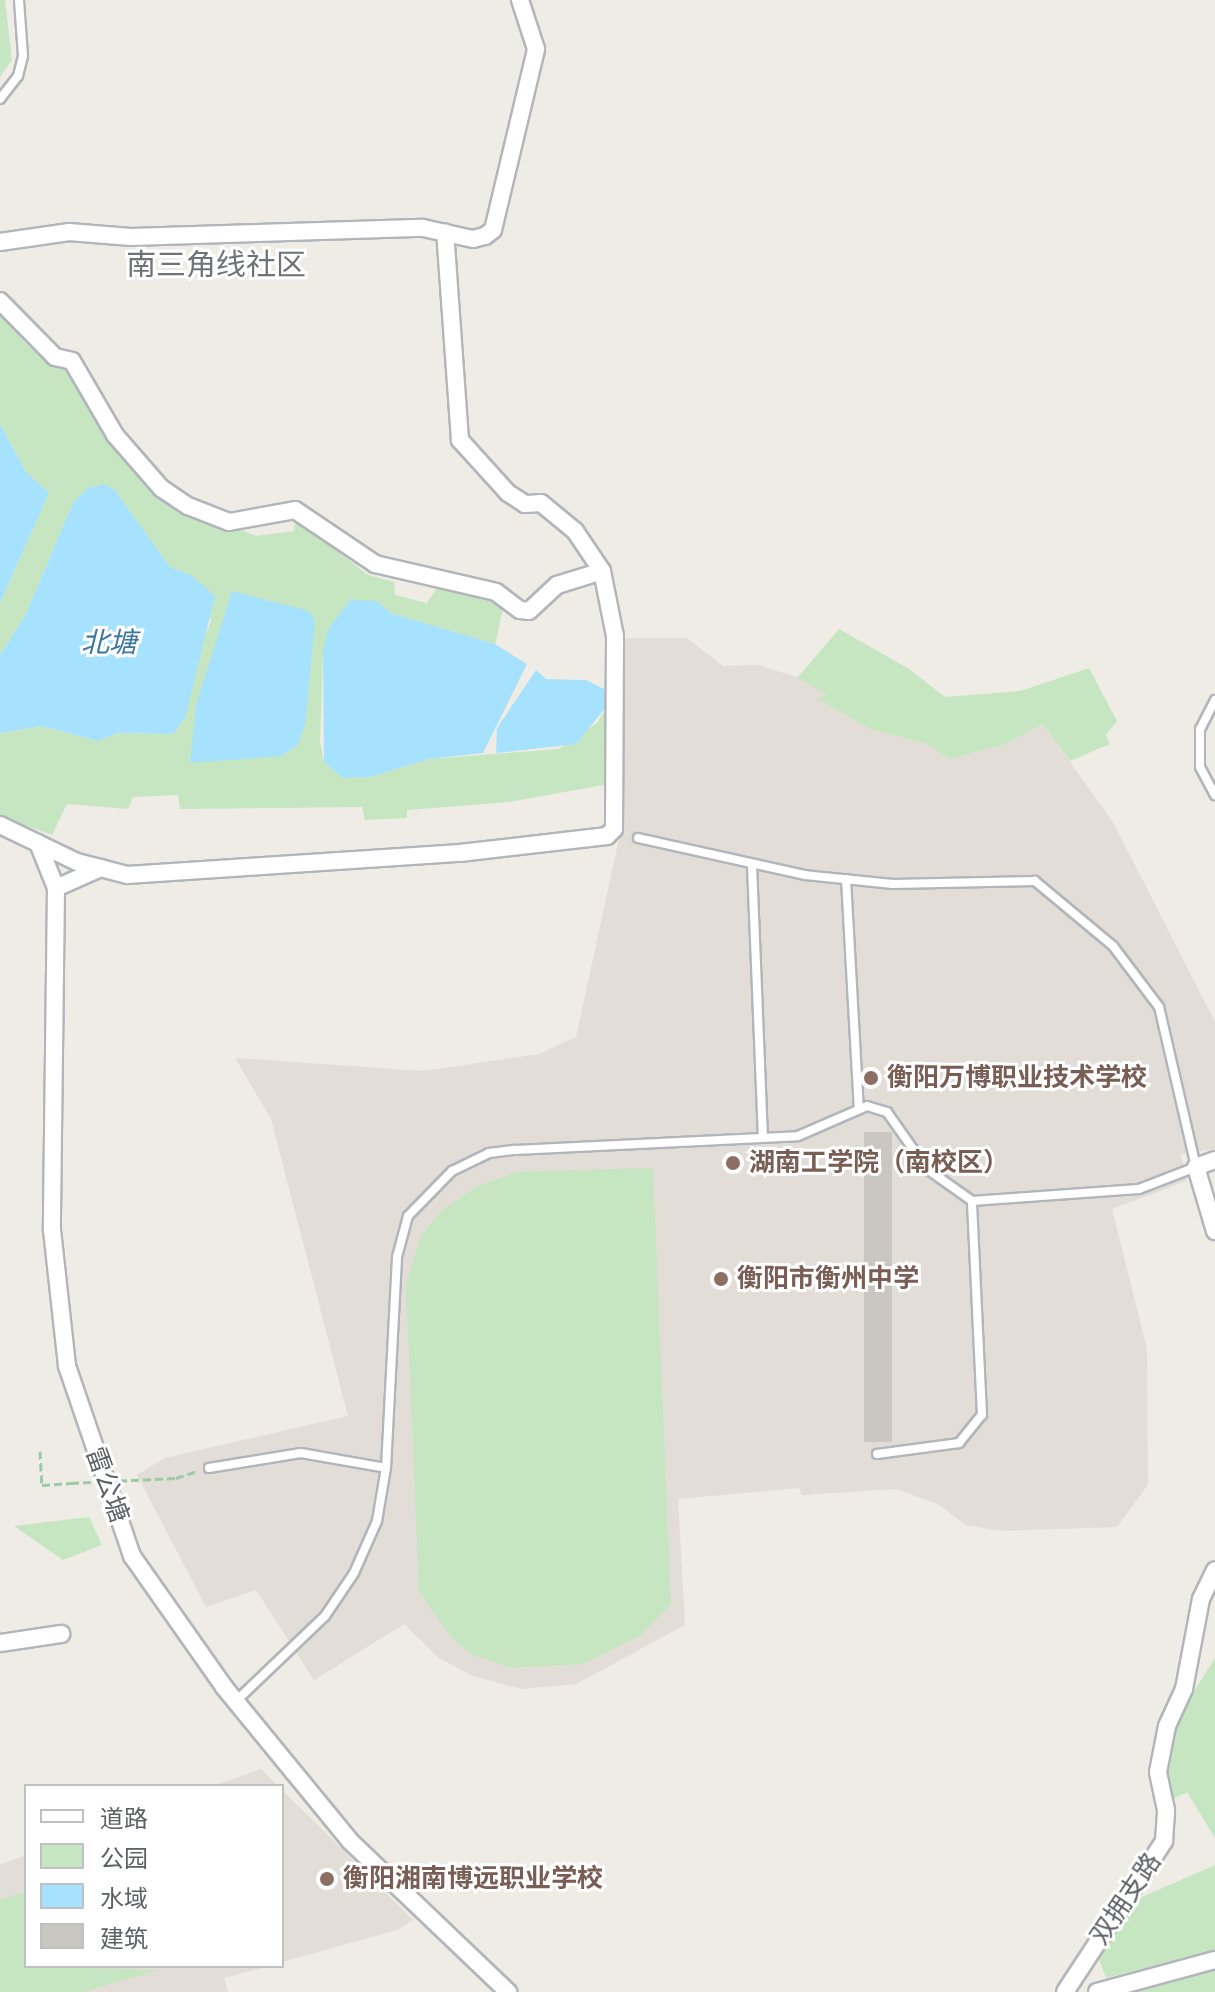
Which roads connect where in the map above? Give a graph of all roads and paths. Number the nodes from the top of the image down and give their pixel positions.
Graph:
1 (19, 0) edge
2 (520, 0) edge
3 (0, 99) edge
4 (445, 233) junction
5 (0, 242) edge
6 (0, 301) edge
7 (602, 571) junction
8 (1215, 700) edge
9 (1215, 795) edge
10 (0, 825) edge
11 (638, 838) dead end
12 (38, 843) junction
13 (752, 865) junction
14 (101, 868) junction
15 (846, 879) junction
16 (56, 888) junction
17 (859, 1109) junction
18 (763, 1138) junction
19 (1215, 1160) edge
20 (1196, 1167) junction
21 (972, 1201) junction
22 (1215, 1231) edge
23 (40, 1451) dead end
24 (877, 1454) dead end
25 (209, 1468) joint
26 (386, 1468) junction
27 (1215, 1570) edge
28 (61, 1634) dead end
29 (0, 1643) edge
30 (235, 1701) junction
31 (1215, 1960) edge
32 (508, 1992) edge
33 (1065, 1992) edge
34 (1097, 1992) edge

1 - 3 lane
2 - 4 street
4 - 5 street
4 - 7 street
6 - 7 street
7 - 14 street
8 - 9 lane
10 - 12 street
11 - 13 lane
12 - 14 street
12 - 16 street, 雷公塘
13 - 15 lane
13 - 18 lane
14 - 16 street
15 - 17 lane
15 - 20 lane
16 - 30 street, 雷公塘
17 - 18 lane
17 - 21 lane
18 - 26 lane
19 - 20 street
20 - 21 lane
20 - 22 street
21 - 24 lane
23 - 25 path, bridge
25 - 26 lane
26 - 30 lane
27 - 33 street, 双拥支路
28 - 29 street
30 - 32 street, 雷公塘
31 - 34 street

